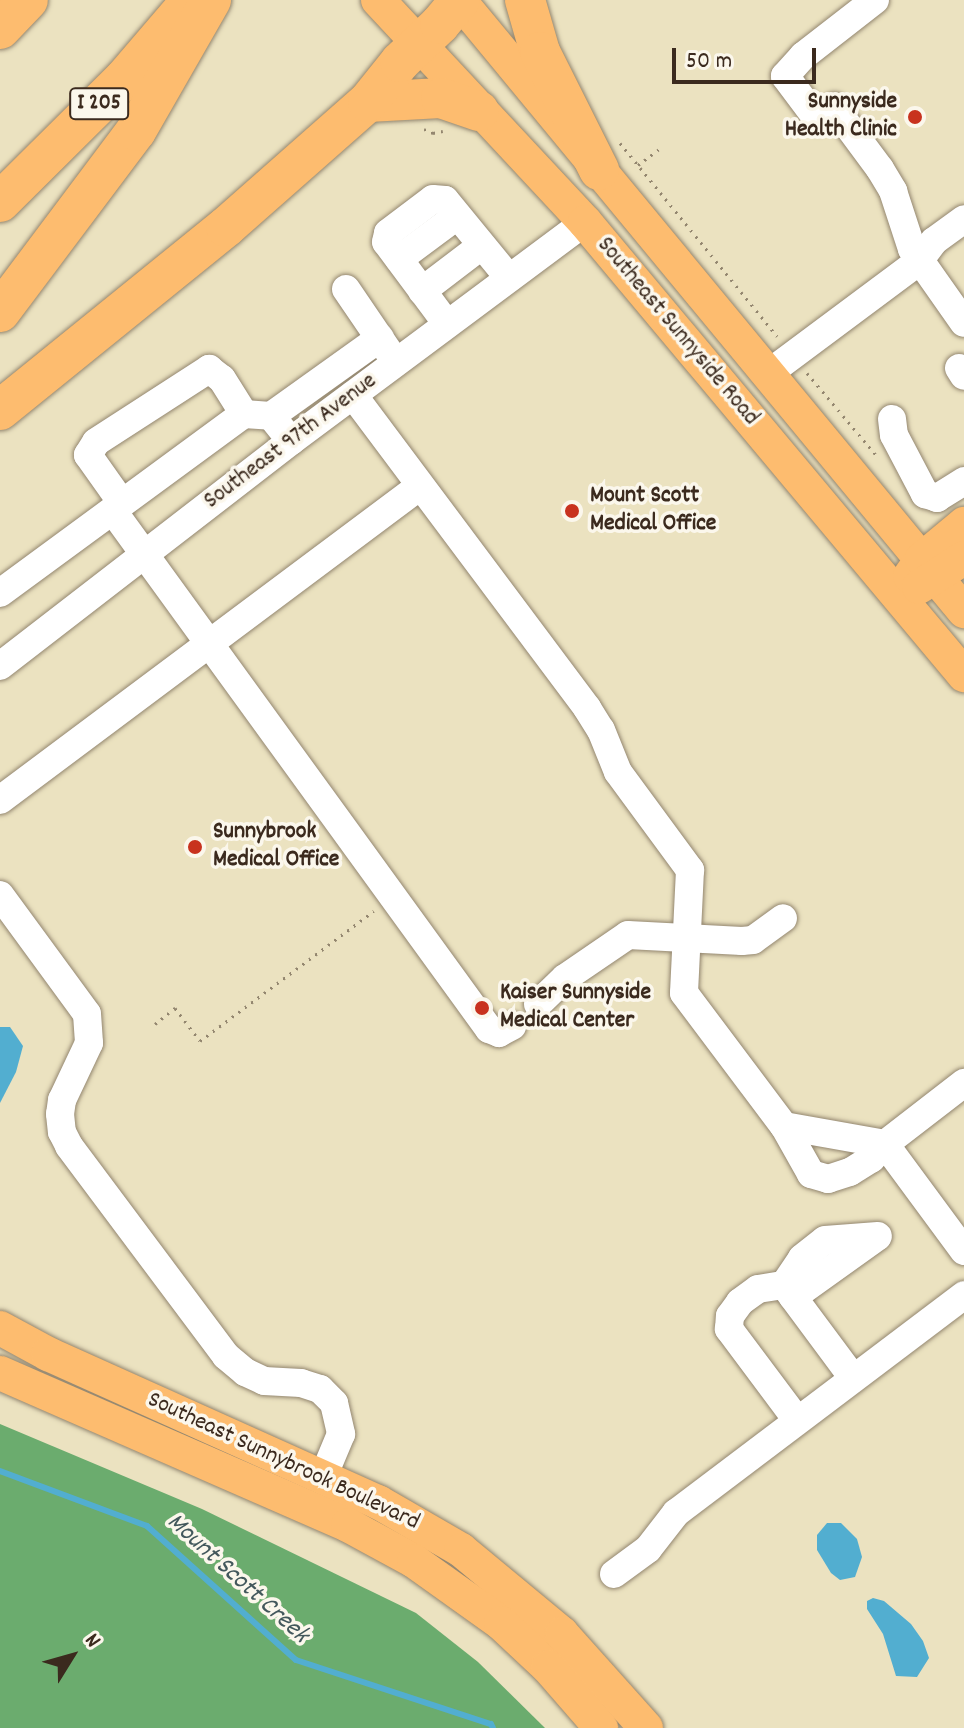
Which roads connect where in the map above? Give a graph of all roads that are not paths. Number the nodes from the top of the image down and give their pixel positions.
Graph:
1 (28, 0) edge
2 (192, 0) edge
3 (211, 0) edge
4 (378, 0) edge
5 (459, 0) edge
6 (525, 0) edge
7 (875, 0) edge
8 (0, 29) edge
9 (419, 46) junction
10 (368, 102) junction
11 (479, 111) junction
12 (606, 153) junction
13 (0, 202) edge
14 (964, 219) edge
15 (585, 222) junction
16 (470, 231) junction
17 (919, 261) junction
18 (411, 275) junction
19 (509, 278) junction
20 (346, 289) dead end
21 (0, 312) edge
22 (964, 323) edge
23 (447, 324) junction
24 (380, 338) junction
25 (396, 362) junction
26 (780, 364) junction
27 (353, 395) junction
28 (0, 410) edge
29 (258, 415) junction
30 (892, 419) dead end
31 (291, 441) junction
32 (964, 481) edge
33 (420, 486) junction
34 (117, 507) junction
35 (964, 524) edge
36 (142, 554) junction
37 (941, 565) edge
38 (0, 593) edge
39 (897, 597) junction
40 (964, 611) edge
41 (208, 645) junction
42 (0, 666) edge
43 (964, 675) edge
44 (0, 800) edge
45 (0, 895) edge
46 (783, 918) dead end
47 (687, 936) junction
48 (538, 1004) dead end
49 (512, 1026) dead end
50 (964, 1083) edge
51 (784, 1126) junction
52 (885, 1144) junction
53 (878, 1236) dead end
54 (964, 1251) edge
55 (789, 1291) junction
56 (964, 1295) edge
57 (0, 1328) edge
58 (0, 1373) edge
59 (853, 1378) junction
60 (797, 1420) junction
61 (136, 1433) junction
62 (323, 1477) junction
63 (614, 1574) dead end
64 (602, 1712) edge
65 (646, 1728) edge

1 - 8 highway
2 - 13 highway, I 205
3 - 21 highway
4 - 9 main road, Southeast Sunnyside Road
5 - 9 highway
5 - 12 main road, Southeast Sunnyside Road
6 - 12 highway
7 - 17 street
9 - 10 highway
9 - 11 main road, Southeast Sunnyside Road
10 - 11 highway
10 - 28 highway
11 - 15 main road, Southeast Sunnyside Road
12 - 26 main road, Southeast Sunnyside Road
14 - 17 street
15 - 19 street, Southeast 97th Avenue
15 - 39 main road, Southeast Sunnyside Road
16 - 18 street
16 - 18 street
16 - 19 street
17 - 22 street
17 - 26 street
18 - 23 street
19 - 23 street, Southeast 97th Avenue
20 - 24 street
23 - 25 street, Southeast 97th Avenue
24 - 25 street
24 - 29 street
25 - 27 street, Southeast 97th Avenue
26 - 37 main road, Southeast Sunnyside Road
27 - 31 street, Southeast 97th Avenue
27 - 33 street
29 - 31 street
29 - 34 street
29 - 34 street
30 - 32 street
31 - 36 street, Southeast 97th Avenue
33 - 41 street
33 - 47 street
34 - 36 street
34 - 38 street
35 - 37 main road
36 - 41 street
36 - 42 street, Southeast 97th Avenue
37 - 39 main road
37 - 40 main road, Southeast Sunnyside Road
39 - 43 main road, Southeast Sunnyside Road
41 - 44 street
41 - 49 street
45 - 62 street
46 - 47 street
47 - 48 street
47 - 51 street
50 - 52 street
51 - 52 street
51 - 52 street
52 - 54 street
53 - 55 street
55 - 59 street
55 - 60 street
56 - 59 street
57 - 62 main road, Southeast Sunnybrook Boulevard
58 - 61 main road, Southeast Sunnybrook Boulevard
59 - 60 street
60 - 63 street
61 - 62 main road
61 - 64 main road, Southeast Sunnybrook Boulevard
62 - 64 main road, Southeast Sunnybrook Boulevard
64 - 65 main road, Southeast Sunnybrook Boulevard

